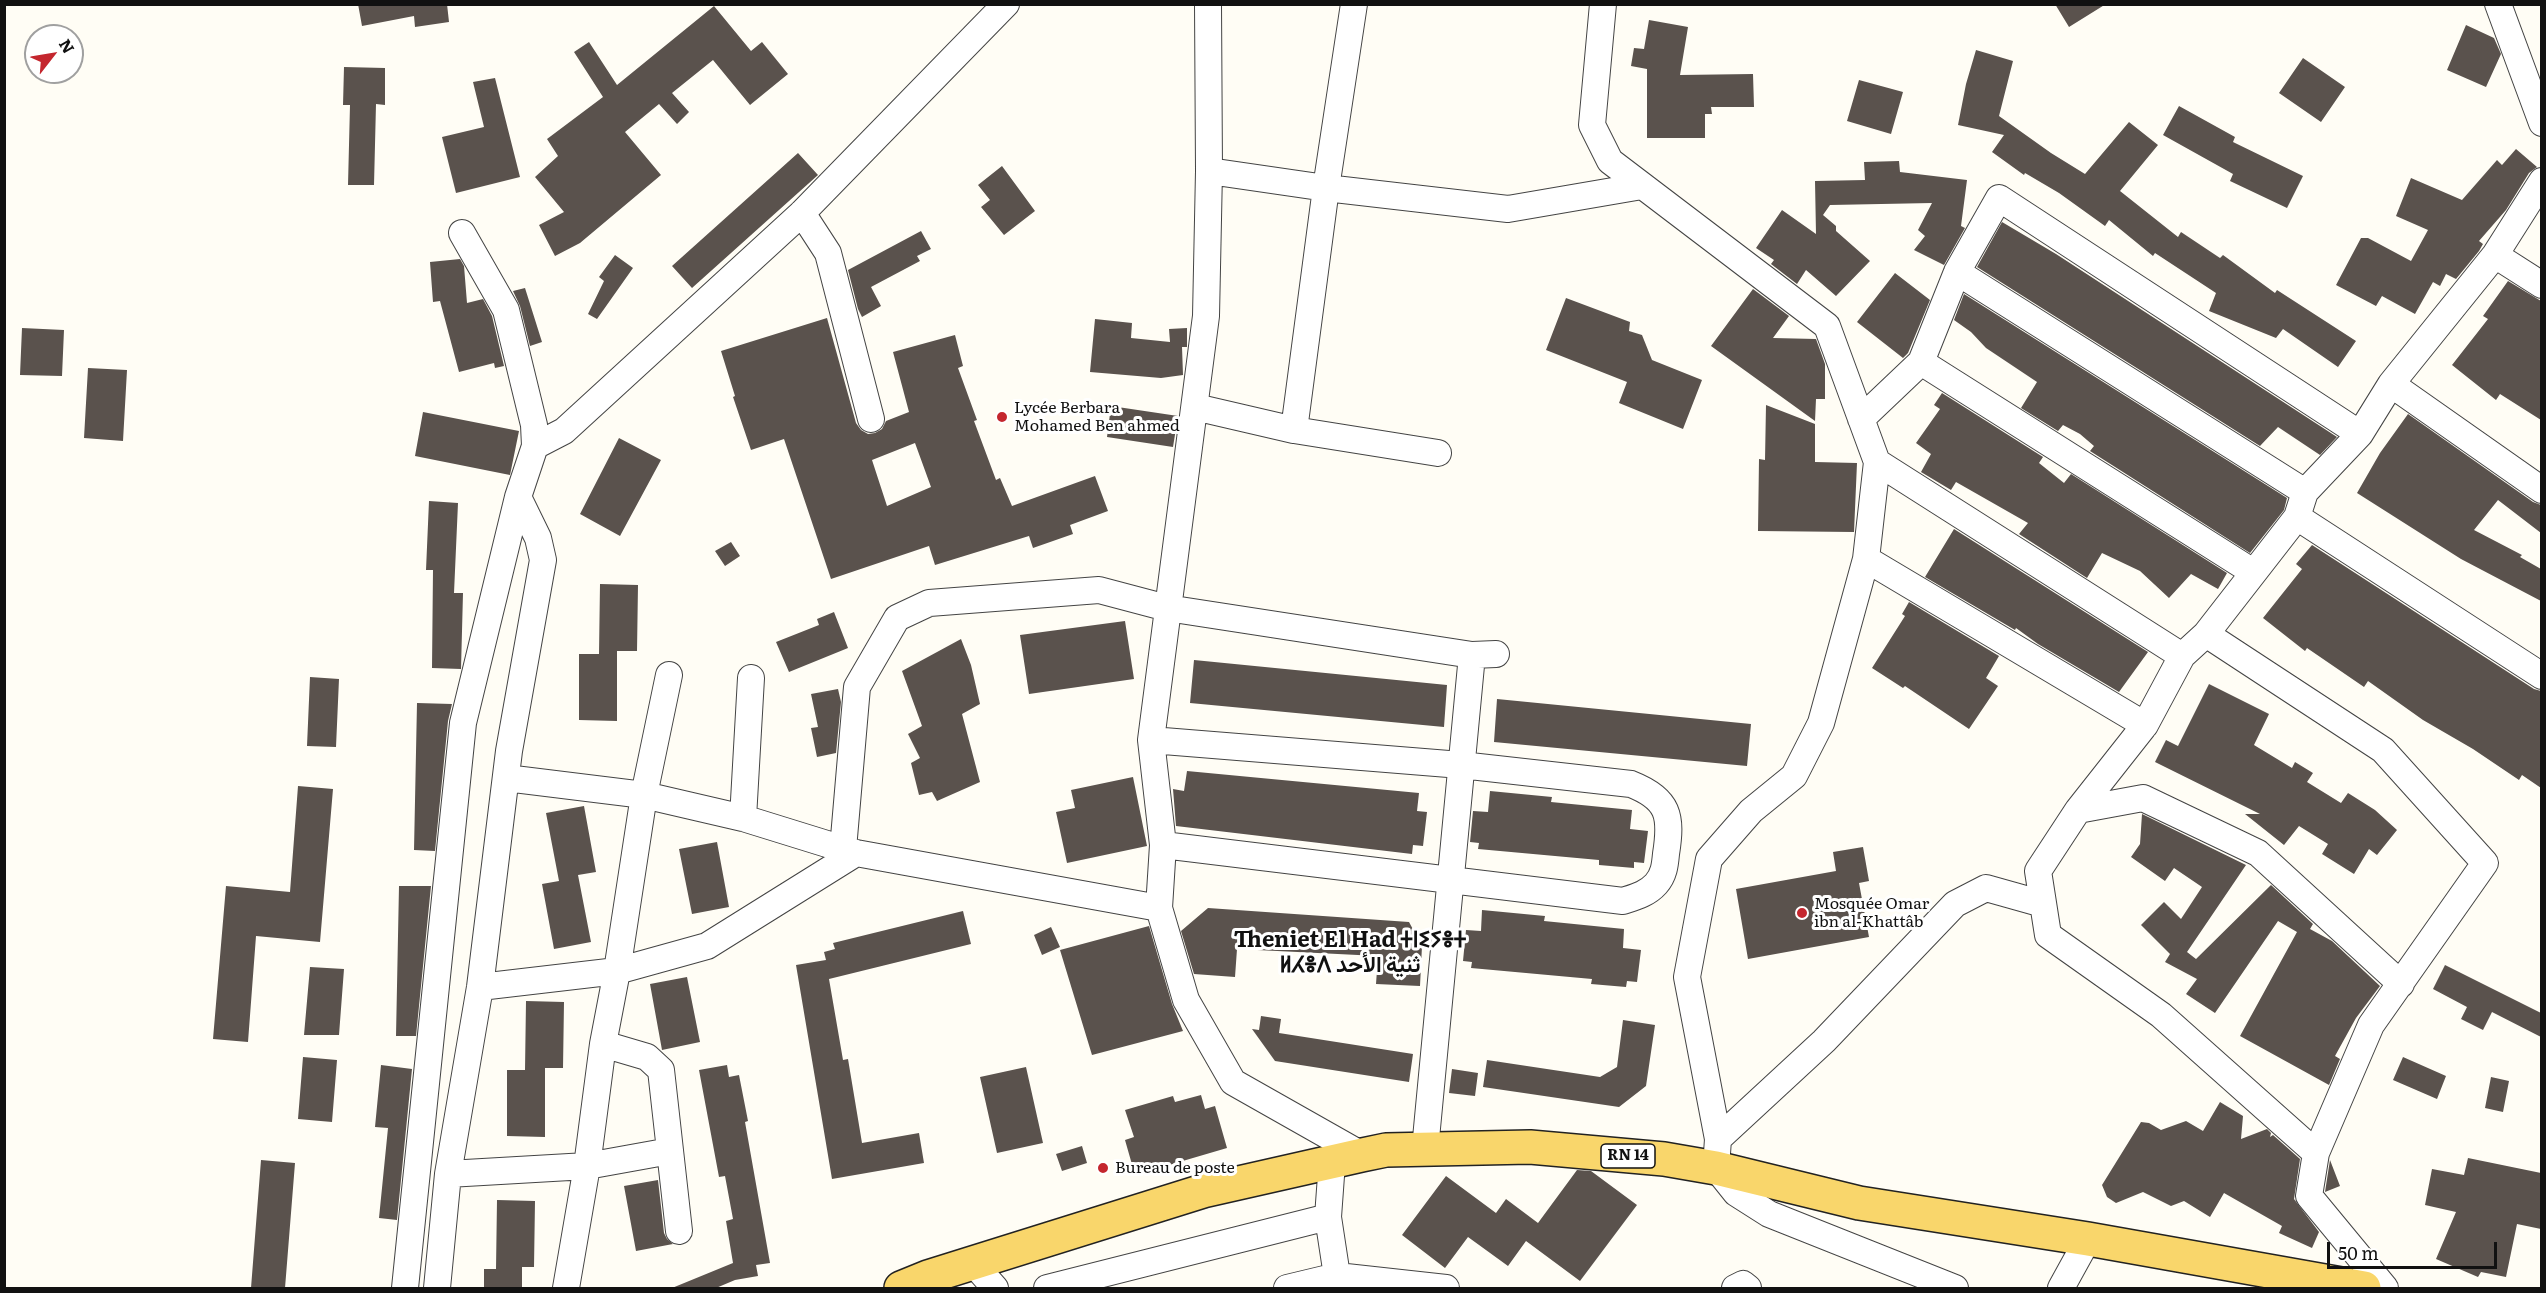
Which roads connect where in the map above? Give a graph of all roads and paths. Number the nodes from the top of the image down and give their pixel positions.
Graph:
1 (1006, 4) edge
2 (1208, 4) edge
3 (1354, 4) edge
4 (1603, 4) edge
5 (2498, 4) edge
6 (2541, 123) edge
7 (1209, 171) junction
8 (2541, 181) edge
9 (1642, 186) junction
10 (1326, 188) junction
11 (802, 213) junction
12 (462, 233) dead end
13 (2495, 255) junction
14 (1957, 272) junction
15 (2541, 285) edge
16 (1921, 362) junction
17 (2391, 384) junction
18 (1195, 407) junction
19 (871, 418) dead end
20 (1862, 419) junction
21 (1294, 430) junction
22 (2360, 434) junction
23 (535, 446) junction
24 (1438, 453) dead end
25 (1877, 462) junction
26 (2541, 490) edge
27 (2305, 492) junction
28 (518, 497) junction
29 (2297, 516) junction
30 (1866, 559) junction
31 (2253, 572) junction
32 (1167, 608) junction
33 (2206, 634) junction
34 (2182, 656) junction
35 (669, 675) dead end
36 (2541, 676) edge
37 (751, 678) dead end
38 (2145, 725) junction
39 (1151, 740) junction
40 (1461, 765) junction
41 (506, 778) junction
42 (644, 795) junction
43 (2078, 810) junction
44 (743, 818) junction
45 (1162, 845) junction
46 (850, 851) junction
47 (1451, 880) junction
48 (2043, 904) junction
49 (1159, 908) junction
50 (617, 971) junction
51 (2401, 984) junction
52 (480, 987) junction
53 (603, 1044) junction
54 (1425, 1149) junction
55 (670, 1151) junction
56 (1717, 1153) junction
57 (2316, 1153) junction
58 (1347, 1159) junction
59 (586, 1166) junction
60 (448, 1174) junction
61 (1328, 1217) junction
62 (679, 1231) dead end
63 (2088, 1239) junction
64 (973, 1263) junction
65 (1337, 1276) junction
66 (405, 1288) edge
67 (437, 1288) edge
68 (566, 1288) edge
69 (901, 1288) edge
70 (995, 1288) edge
71 (1047, 1288) edge
72 (1287, 1288) edge
73 (1446, 1288) edge
74 (1735, 1288) edge
75 (1748, 1288) edge
76 (1955, 1288) edge
77 (2061, 1288) edge
78 (2364, 1288) edge
79 (2385, 1288) edge

1 - 11 street
2 - 7 street
3 - 10 street
4 - 9 street
5 - 6 street
7 - 10 street
7 - 18 street
8 - 13 street
9 - 10 street
9 - 20 street
10 - 21 street
11 - 19 street
11 - 23 street
12 - 23 street
13 - 15 street
13 - 17 street
14 - 16 street
14 - 22 street
14 - 27 street
16 - 20 street
16 - 31 street
17 - 22 street
17 - 26 street
18 - 21 street
18 - 32 street
20 - 25 street
21 - 24 street
22 - 27 street
23 - 28 street
25 - 30 street
25 - 34 street
27 - 29 street
28 - 41 street
28 - 66 street
29 - 31 street
29 - 36 street
30 - 38 street
30 - 56 street
31 - 33 street
32 - 39 street
32 - 40 street
32 - 46 street
33 - 34 street
33 - 51 street
34 - 38 street
35 - 42 street
37 - 44 street
38 - 43 street
39 - 40 street
39 - 45 street
40 - 47 street
40 - 47 street
41 - 42 street
41 - 52 street
42 - 44 street
42 - 50 street
43 - 48 street
43 - 51 street
44 - 46 street
45 - 47 street
45 - 49 street
46 - 49 street
46 - 50 street
47 - 54 street
48 - 56 street
48 - 57 street
49 - 58 street
50 - 52 street
50 - 53 street
51 - 57 street
52 - 60 street
53 - 55 street
53 - 59 street
54 - 56 main road, RN 14
54 - 58 main road, RN 14
55 - 59 street
55 - 62 street
56 - 63 main road, RN 14
56 - 76 street
57 - 79 street
58 - 61 street
58 - 64 main road, RN 14
59 - 60 street
59 - 68 street
60 - 67 street
61 - 65 street
61 - 71 street
63 - 77 street
63 - 78 main road, RN 14
64 - 69 main road, RN 14
64 - 70 street
65 - 72 street
65 - 73 street
74 - 75 street

